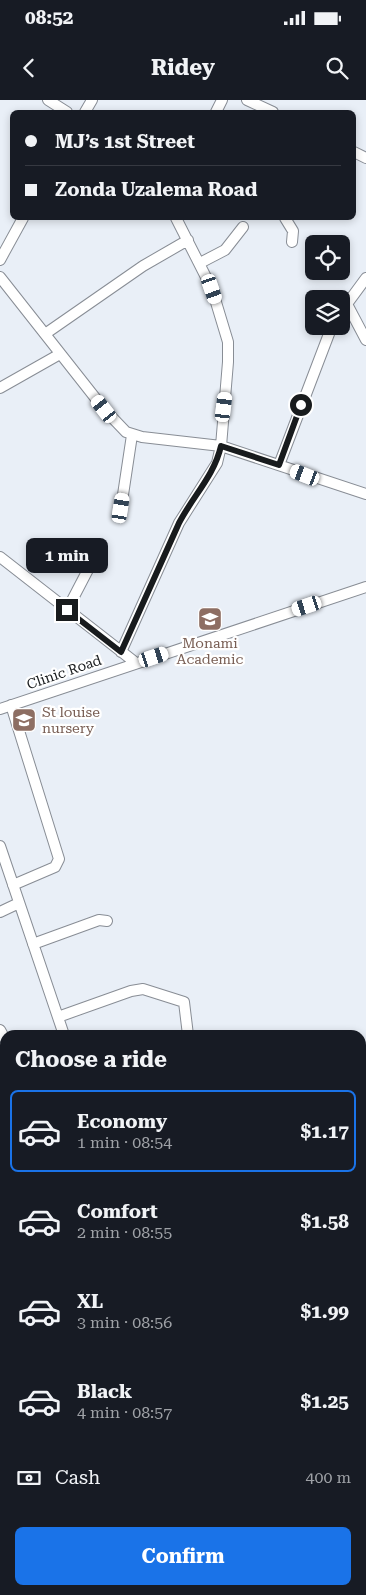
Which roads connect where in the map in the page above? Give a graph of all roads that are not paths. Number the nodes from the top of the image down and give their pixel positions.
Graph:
1 (48, 100) edge
2 (247, 100) edge
3 (64, 110) edge
4 (269, 110) edge
5 (23, 220) edge
6 (177, 220) edge
7 (286, 220) edge
8 (243, 227) dead end
9 (188, 240) junction
10 (292, 242) dead end
11 (0, 260) edge
12 (200, 263) junction
13 (0, 277) edge
14 (366, 278) edge
15 (350, 300) edge
16 (350, 317) edge
17 (45, 334) junction
18 (329, 335) edge
19 (366, 340) edge
20 (60, 354) junction
21 (0, 388) edge
22 (132, 435) junction
23 (221, 446) junction
24 (279, 465) junction
25 (366, 494) edge
26 (121, 508) dead end
27 (0, 557) edge
28 (92, 562) dead end
29 (366, 587) edge
30 (67, 610) junction
31 (121, 652) junction
32 (136, 663) junction
33 (11, 705) junction
34 (0, 709) edge
35 (0, 846) edge
36 (12, 885) junction
37 (19, 903) junction
38 (0, 912) edge
39 (107, 921) dead end
40 (33, 944) junction
41 (58, 1017) junction
42 (62, 1030) edge
43 (187, 1030) edge

1 - 3 street
2 - 4 street
5 - 11 street
6 - 9 street
7 - 10 street
8 - 12 street
9 - 12 street
9 - 17 street
12 - 23 street
13 - 17 street
14 - 15 street
16 - 19 street
17 - 20 street
18 - 24 street
20 - 21 street
20 - 22 street
22 - 23 street
22 - 26 street
23 - 24 street
23 - 31 street
24 - 25 street
27 - 30 street
28 - 30 street
29 - 32 street, Clinic Road
30 - 31 street
31 - 32 street
32 - 33 street, Clinic Road
33 - 34 street, Clinic Road
33 - 36 street
35 - 36 street
36 - 37 street
37 - 38 street
37 - 40 street
39 - 40 street
40 - 41 street
41 - 42 street
41 - 43 street

